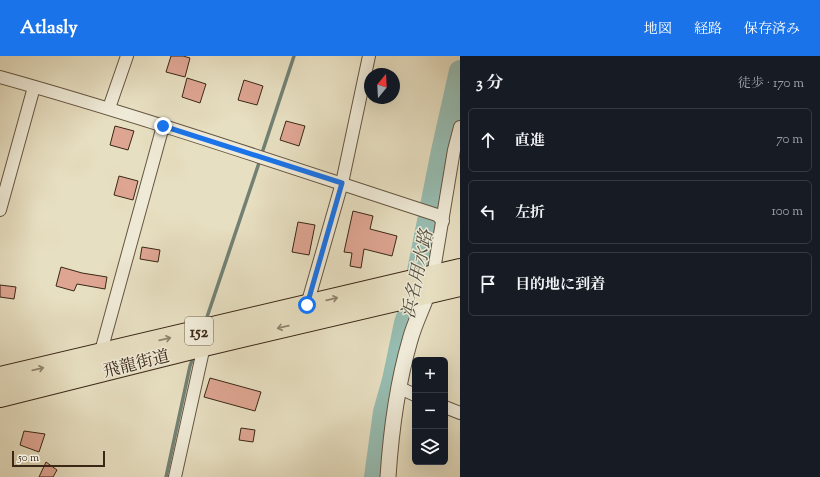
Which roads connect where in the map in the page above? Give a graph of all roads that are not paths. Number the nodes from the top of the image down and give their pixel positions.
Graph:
1 (127, 56) edge
2 (369, 56) edge
3 (0, 77) edge
4 (34, 87) junction
5 (109, 108) junction
6 (163, 126) junction
7 (460, 126) edge
8 (342, 183) junction
9 (0, 210) edge
10 (440, 218) junction
11 (460, 269) edge
12 (426, 286) junction
13 (460, 286) edge
14 (307, 305) junction
15 (204, 346) junction
16 (100, 355) junction
17 (0, 377) edge
18 (398, 387) junction
19 (412, 394) edge
20 (0, 397) edge
21 (448, 408) edge
22 (460, 413) edge
23 (175, 477) edge
24 (388, 477) edge

1 - 5 street
2 - 8 street
3 - 4 street
4 - 5 street
4 - 9 street
5 - 6 street
6 - 8 street
6 - 16 street
7 - 10 street
8 - 10 street
8 - 14 street
10 - 12 street
11 - 12 highway, 飛龍街道 / 152
12 - 13 highway, 飛龍街道 / 152
14 -> 12 highway, 飛龍街道 / 152
12 -> 15 highway, 飛龍街道 / 152
12 - 18 street
16 -> 14 highway, 飛龍街道 / 152
15 - 20 highway, 飛龍街道 / 152
15 - 23 street
17 -> 16 highway, 飛龍街道 / 152
18 - 19 street
18 - 24 street
21 - 22 street

